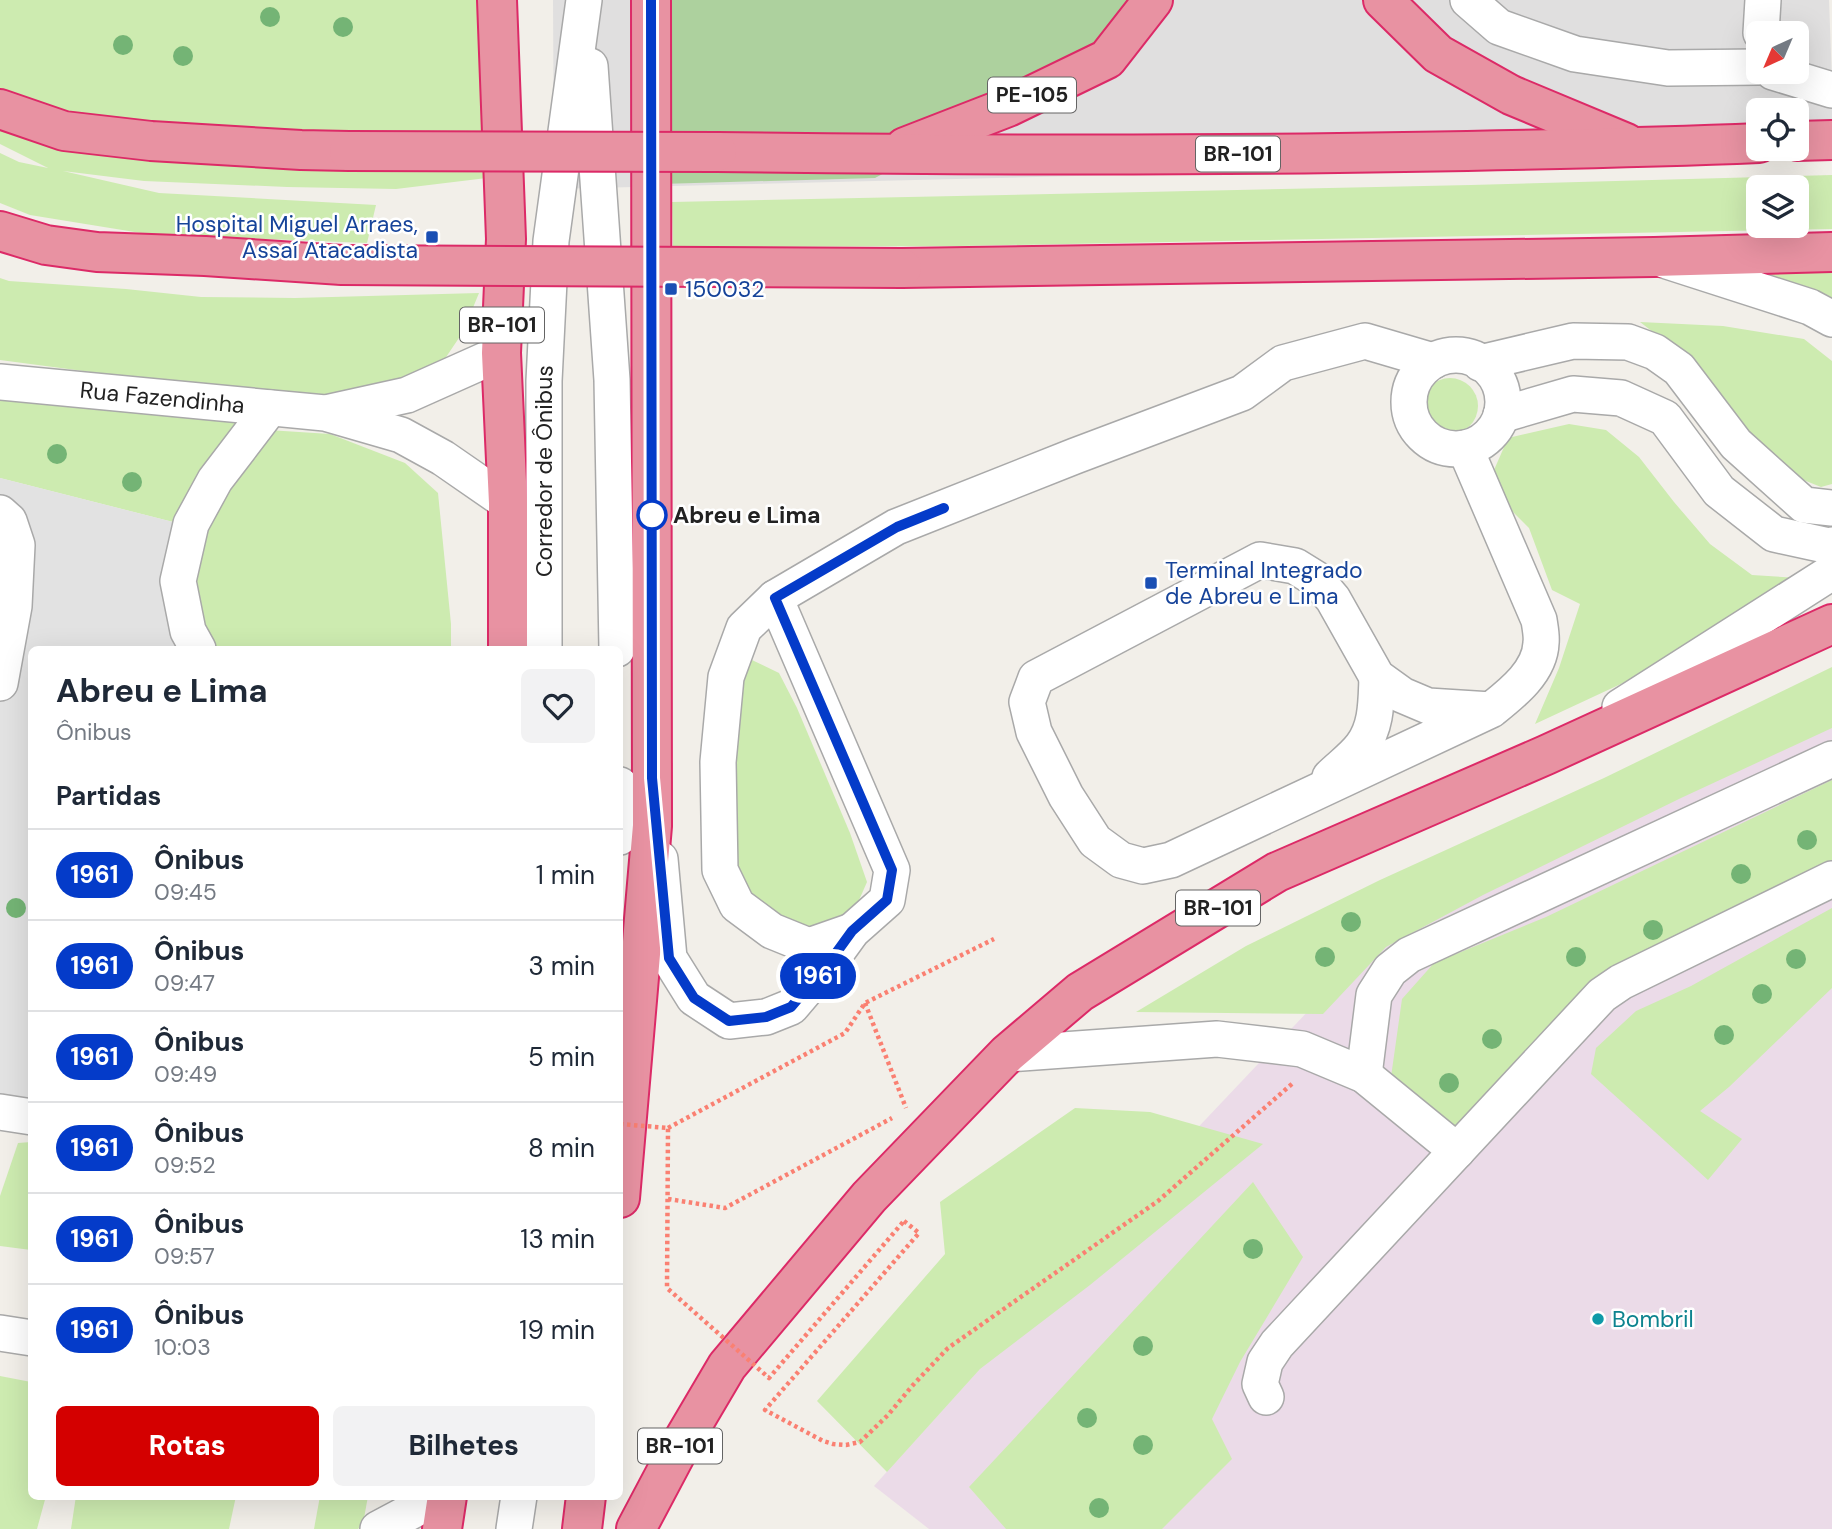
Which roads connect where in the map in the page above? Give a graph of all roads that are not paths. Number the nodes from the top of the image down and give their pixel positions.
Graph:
1 (497, 0) edge
2 (584, 0) edge
3 (651, 0) edge
4 (1153, 0) edge
5 (1383, 0) edge
6 (1468, 0) edge
7 (1763, 0) edge
8 (1762, 21) edge
9 (1746, 67) edge
10 (1810, 83) edge
11 (1832, 90) edge
12 (0, 109) edge
13 (1832, 140) edge
14 (1809, 141) edge
15 (1746, 144) edge
16 (1637, 148) junction
17 (886, 154) junction
18 (0, 232) edge
19 (1832, 252) edge
20 (1654, 257) junction
21 (1832, 319) edge
22 (500, 353) junction
23 (1433, 361) junction
24 (1480, 363) junction
25 (0, 382) edge
26 (270, 408) junction
27 (325, 413) junction
28 (1501, 415) junction
29 (1465, 447) junction
30 (508, 503) junction
31 (1832, 508) edge
32 (0, 513) edge
33 (1832, 545) edge
34 (1832, 572) edge
35 (775, 598) junction
36 (1832, 624) edge
37 (196, 646) edge
38 (508, 646) edge
39 (544, 646) edge
40 (617, 646) edge
41 (1377, 677) junction
42 (0, 683) edge
43 (1491, 710) junction
44 (1546, 755) junction
45 (1832, 759) edge
46 (636, 781) edge
47 (1315, 792) junction
48 (623, 815) edge
49 (1832, 878) edge
50 (852, 931) junction
51 (1007, 1054) junction
52 (1364, 1075) junction
53 (0, 1112) edge
54 (28, 1116) edge
55 (1457, 1151) junction
56 (623, 1163) edge
57 (0, 1333) edge
58 (28, 1337) edge
59 (1266, 1397) dead end
60 (432, 1500) edge
61 (446, 1500) edge
62 (518, 1500) edge
63 (586, 1500) edge
64 (378, 1529) edge
65 (442, 1529) edge
66 (514, 1529) edge
67 (582, 1529) edge
68 (636, 1529) edge

1 - 22 highway, BR-101
2 - 39 street, Corredor de Ônibus
2 - 40 street, Corredor de Ônibus
3 - 46 highway
4 - 17 highway, PE-105
5 - 16 highway
6 - 9 street
7 - 8 street
10 - 11 street
12 - 17 highway, BR-101, bridge
13 - 14 highway
15 - 16 highway, BR-101
16 - 17 highway, BR-101
18 - 20 highway, bridge
19 - 20 highway
20 - 21 street
22 - 27 street, Rua Fazendinha
22 - 30 highway, BR-101
23 - 24 street
23 - 29 street
23 - 35 street
24 - 28 street
24 - 31 street
25 - 26 street, Rua Fazendinha
26 - 27 street, Rua Fazendinha
26 - 37 street
27 - 30 street, Rua Fazendinha
28 - 29 street
28 - 33 street
29 - 43 street
30 - 38 highway, BR-101
32 - 42 street
34 - 44 street
35 - 50 street
35 - 50 street
36 - 44 highway, BR-101
41 - 43 street
41 - 47 street
41 - 47 street
43 - 47 street
44 - 51 highway, BR-101
45 - 52 street
46 - 48 street
46 - 50 street
46 - 56 highway
49 - 55 street
51 - 52 street
51 - 68 highway, BR-101
52 - 55 street
53 - 54 street
55 - 59 street
57 - 58 street
60 - 64 street
61 - 65 highway
62 - 66 street
63 - 67 highway

